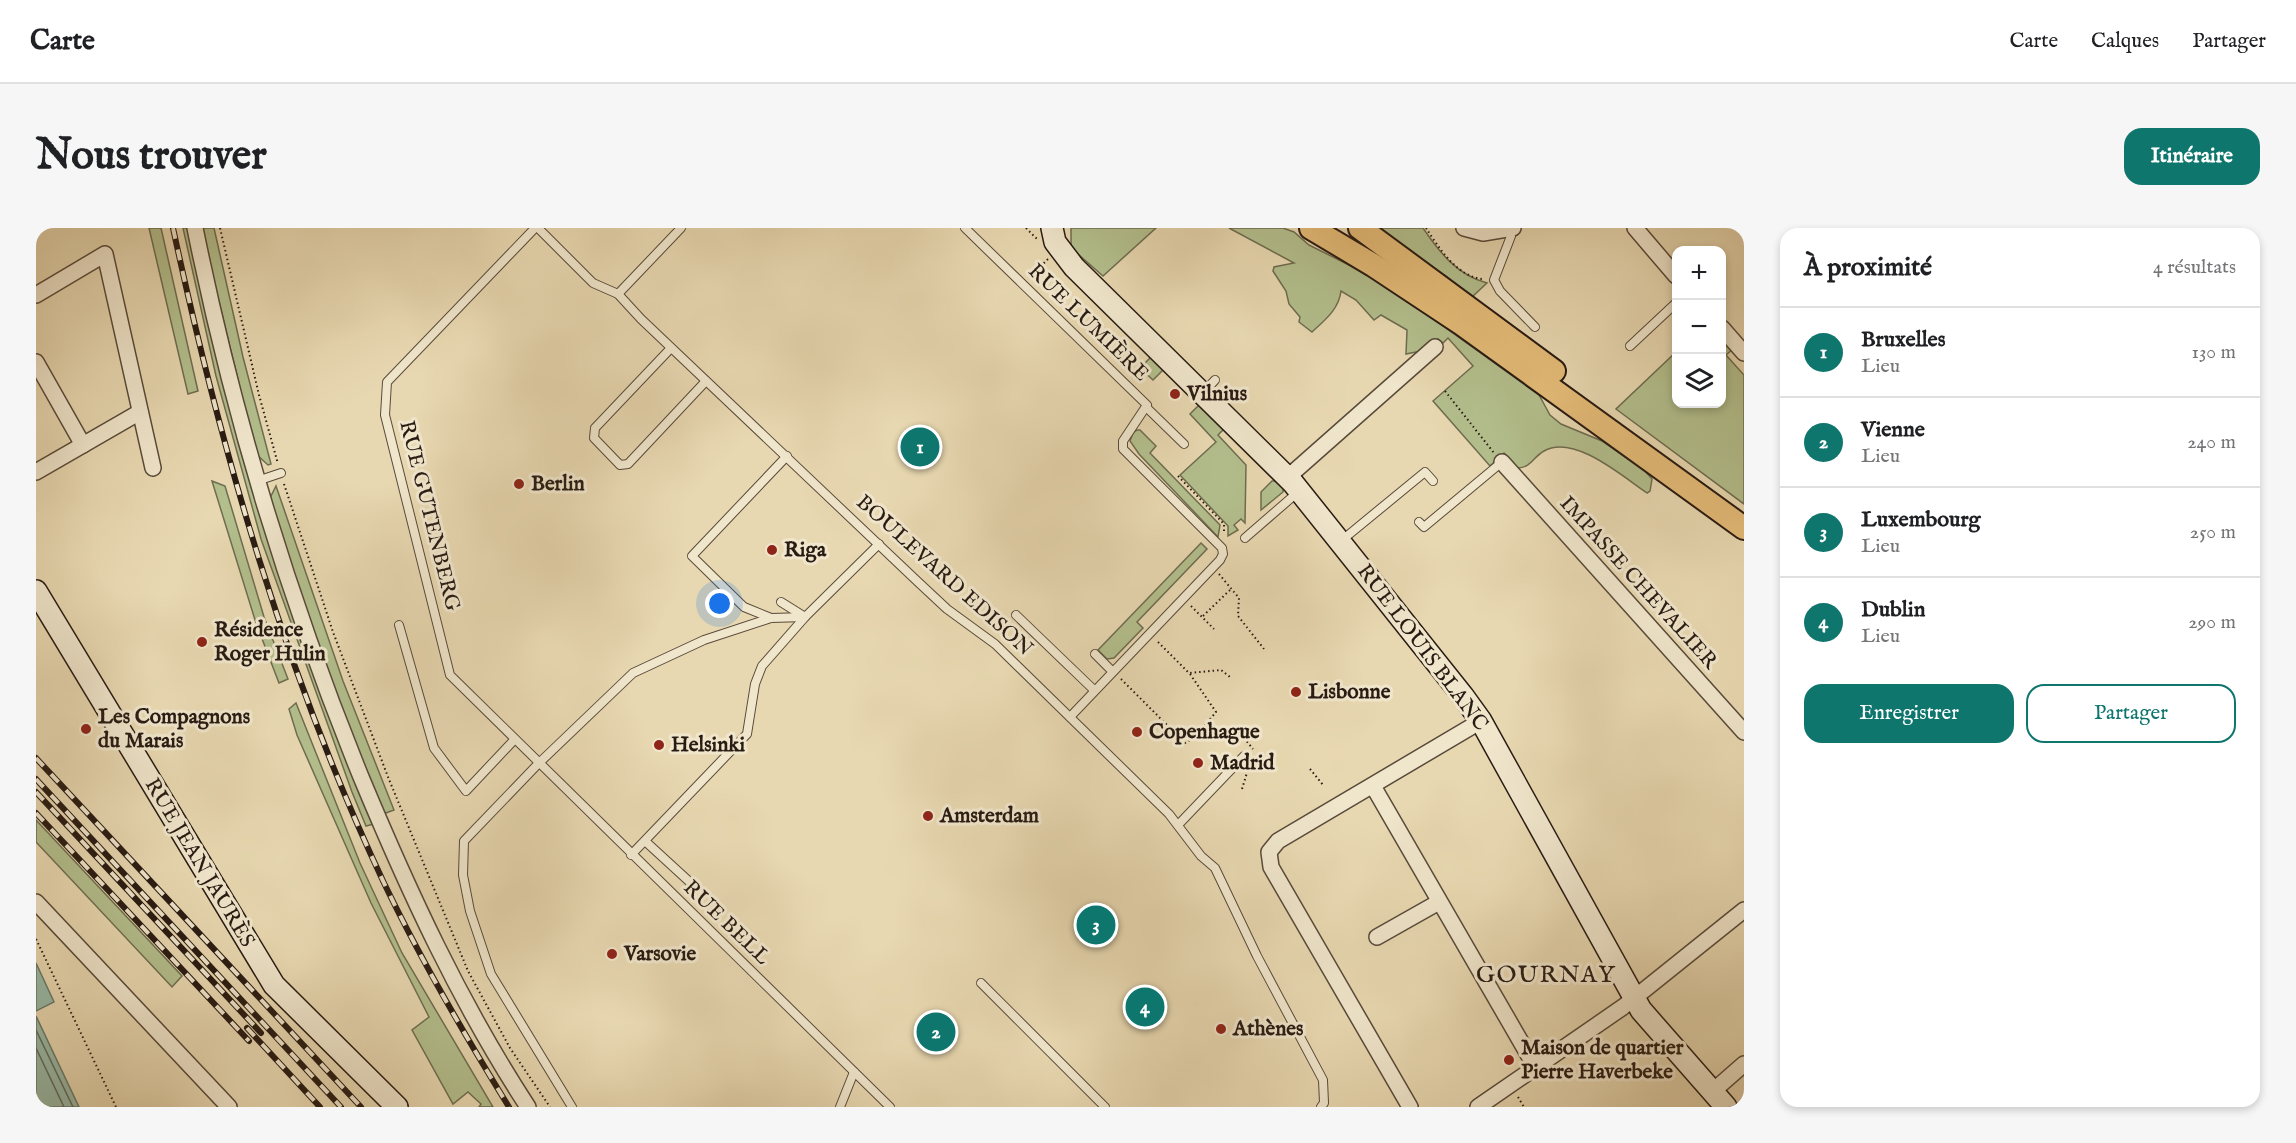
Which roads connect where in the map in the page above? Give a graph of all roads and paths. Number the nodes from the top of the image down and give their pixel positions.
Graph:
1 (195, 228) edge
2 (220, 228) edge
3 (537, 228) edge
4 (681, 228) edge
5 (965, 228) edge
6 (1052, 228) edge
7 (1061, 228) edge
8 (1311, 228) edge
9 (1360, 228) edge
10 (1426, 228) edge
11 (1464, 228) edge
12 (1635, 228) edge
13 (1512, 229) edge
14 (1051, 255) dead end
15 (1074, 267) junction
16 (1672, 270) edge
17 (1494, 276) junction
18 (1029, 278) dead end
19 (618, 294) junction
20 (36, 295) edge
21 (1672, 308) edge
22 (1535, 327) dead end
23 (1726, 333) edge
24 (1630, 346) dead end
25 (1435, 347) dead end
26 (671, 348) junction
27 (1744, 353) edge
28 (36, 362) edge
29 (706, 381) junction
30 (1445, 391) dead end
31 (1147, 408) junction
32 (140, 412) junction
33 (1184, 444) dead end
34 (83, 445) junction
35 (787, 456) junction
36 (1502, 462) junction
37 (153, 468) dead end
38 (36, 472) edge
39 (281, 473) junction
40 (1178, 476) dead end
41 (257, 481) junction
42 (1433, 481) dead end
43 (1293, 484) junction
44 (1744, 513) edge
45 (1419, 522) dead end
46 (1744, 528) edge
47 (1245, 538) dead end
48 (1340, 542) junction
49 (879, 544) junction
50 (1223, 551) junction
51 (1213, 567) junction
52 (1231, 589) junction
53 (36, 591) edge
54 (1183, 598) junction
55 (781, 602) dead end
56 (1016, 615) dead end
57 (1202, 617) junction
58 (771, 618) junction
59 (805, 618) junction
60 (399, 625) dead end
61 (1214, 628) dead end
62 (1149, 633) junction
63 (1264, 649) dead end
64 (1095, 654) dead end
65 (1112, 671) junction
66 (1190, 673) junction
67 (1230, 677) dead end
68 (1094, 690) junction
69 (1070, 717) junction
70 (1481, 721) junction
71 (1744, 732) edge
72 (514, 740) junction
73 (1244, 756) dead end
74 (538, 764) junction
75 (1310, 769) dead end
76 (1323, 785) dead end
77 (1373, 786) junction
78 (1178, 825) junction
79 (645, 841) junction
80 (631, 855) junction
81 (693, 885) dead end
82 (36, 902) edge
83 (1439, 902) junction
84 (1744, 910) edge
85 (1377, 937) dead end
86 (36, 939) edge
87 (981, 983) dead end
88 (1634, 999) junction
89 (1744, 1064) edge
90 (1536, 1068) junction
91 (854, 1072) junction
92 (1719, 1100) edge
93 (116, 1107) edge
94 (229, 1107) edge
95 (397, 1107) edge
96 (528, 1107) edge
97 (550, 1107) edge
98 (572, 1107) edge
99 (840, 1107) edge
100 (890, 1107) edge
101 (1105, 1107) edge
102 (1321, 1107) edge
103 (1410, 1107) edge
104 (1478, 1107) edge

1 - 41 street
2 - 39 path
3 - 19 lane
3 - 72 lane, RUE GUTENBERG
4 - 19 lane
5 - 31 lane, RUE LUMIÈRE
6 - 15 street, RUE LOUIS BLANC
7 - 15 street, RUE LOUIS BLANC
8 - 46 main road
9 - 44 main road
10 - 17 path
11 - 13 street
12 - 16 street
13 - 17 lane
14 - 18 path
15 - 43 street, RUE LOUIS BLANC
17 - 22 lane
19 - 26 lane, BOULEVARD EDISON
20 - 32 street
21 - 24 lane
23 - 27 street
25 - 43 street
26 - 29 lane, BOULEVARD EDISON
26 - 29 lane
28 - 34 street
29 - 35 lane, BOULEVARD EDISON
30 - 36 path
31 - 33 lane
31 - 50 lane, RUE LUMIÈRE
32 - 34 street
32 - 37 street
34 - 38 street
35 - 49 lane, BOULEVARD EDISON
35 - 58 lane
36 - 45 lane
36 - 71 street, IMPASSE CHEVALIER
39 - 41 lane
39 - 97 path
40 - 50 path
41 - 96 street
42 - 48 lane
43 - 47 lane
43 - 48 street, RUE LOUIS BLANC
48 - 70 street, RUE LOUIS BLANC
49 - 59 lane
49 - 69 lane, BOULEVARD EDISON
50 - 51 lane
51 - 52 path
51 - 54 lane
52 - 57 path
52 - 63 path
53 - 95 street, RUE JEAN JAURÈS
54 - 57 path
54 - 62 lane
55 - 59 lane
56 - 68 lane
57 - 61 path
58 - 59 lane
58 - 74 lane
59 - 79 lane
60 - 72 lane
62 - 65 lane
62 - 66 path
64 - 65 lane
65 - 66 path
65 - 68 lane
66 - 67 path
68 - 69 lane
69 - 78 lane, BOULEVARD EDISON
70 - 77 street
70 - 88 street, RUE LOUIS BLANC
72 - 74 lane, RUE GUTENBERG
73 - 78 lane
74 - 80 lane, RUE BELL
74 - 98 lane
75 - 76 path
77 - 83 street
77 - 103 street
78 - 102 lane, BOULEVARD EDISON
79 - 80 lane
79 - 81 lane
80 - 91 lane, RUE BELL
82 - 94 street
83 - 85 street
83 - 90 street
84 - 88 street
86 - 93 path
87 - 101 lane
88 - 90 street
88 - 92 street, RUE LOUIS BLANC
89 - 92 street
90 - 104 street
91 - 99 lane
91 - 100 lane, RUE BELL

